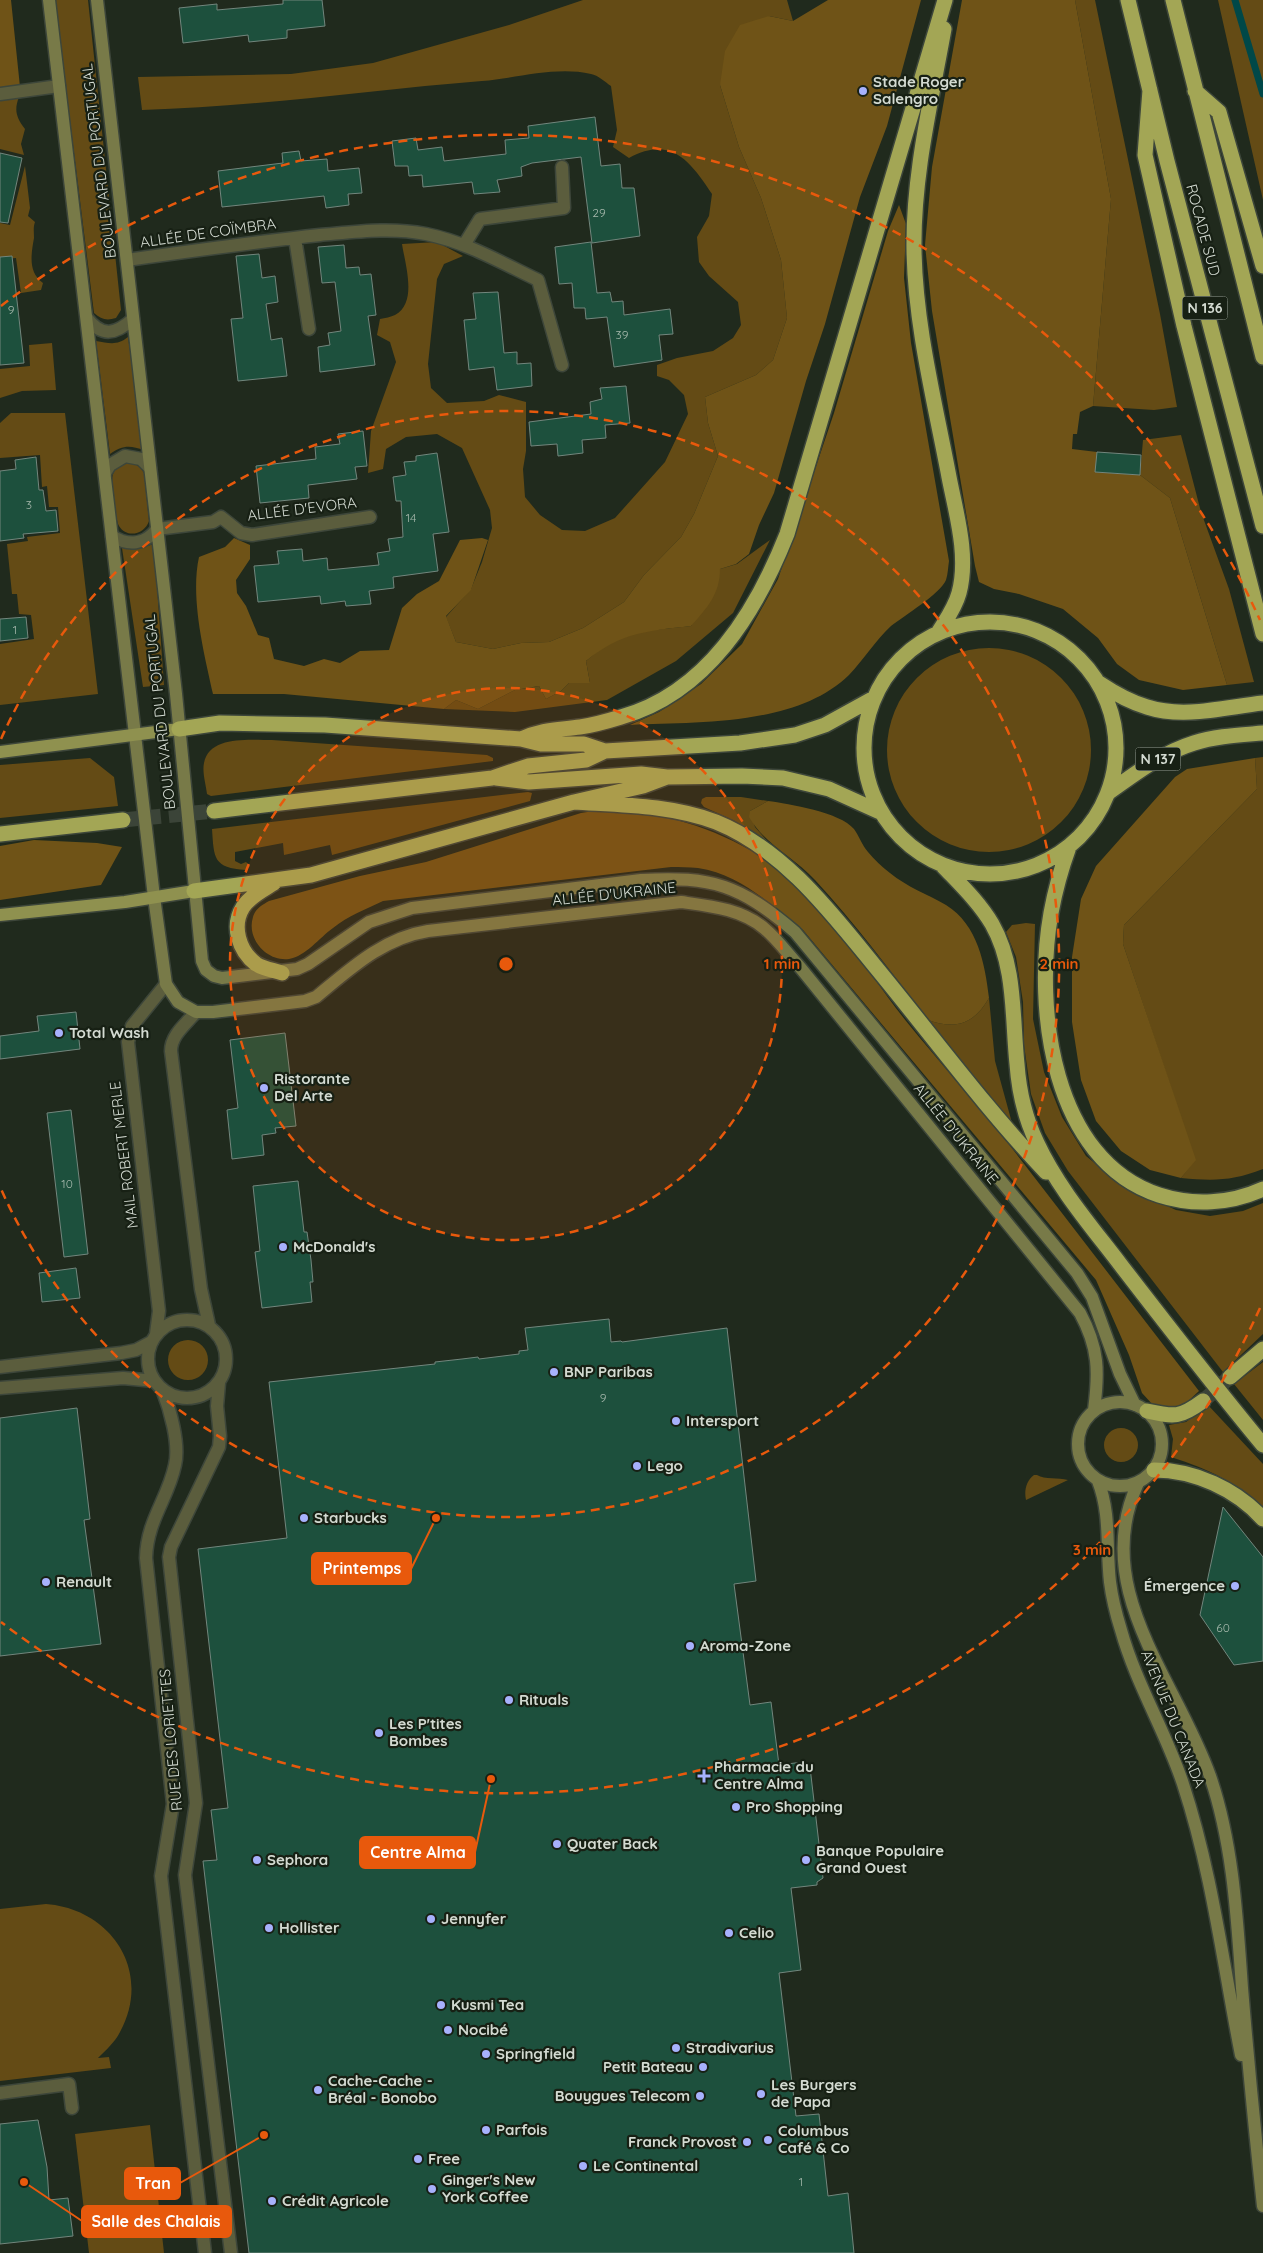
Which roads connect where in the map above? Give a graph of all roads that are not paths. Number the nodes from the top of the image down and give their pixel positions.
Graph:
1 (50, 0) edge
2 (97, 0) edge
3 (945, 0) edge
4 (949, 0) edge
5 (1128, 0) edge
6 (1173, 0) edge
7 (59, 86) junction
8 (1150, 90) junction
9 (1195, 91) junction
10 (0, 94) edge
11 (562, 168) dead end
12 (294, 238) junction
13 (464, 245) junction
14 (127, 260) junction
15 (1263, 266) edge
16 (87, 318) junction
17 (133, 319) junction
18 (308, 329) dead end
19 (1263, 357) edge
20 (562, 365) dead end
21 (150, 468) junction
22 (105, 473) junction
23 (370, 517) dead end
24 (1263, 526) edge
25 (157, 529) junction
26 (112, 536) junction
27 (938, 633) junction
28 (1263, 634) edge
29 (1099, 683) junction
30 (874, 698) junction
31 (1263, 703) edge
32 (179, 729) junction
33 (1263, 733) edge
34 (135, 734) junction
35 (521, 739) junction
36 (605, 751) junction
37 (0, 752) edge
38 (667, 777) junction
39 (492, 778) junction
40 (1108, 793) junction
41 (574, 802) junction
42 (214, 811) tunnel mouth
43 (882, 813) junction
44 (123, 820) tunnel mouth
45 (0, 836) edge
46 (1069, 847) junction
47 (942, 865) junction
48 (278, 881) junction
49 (194, 891) junction
50 (154, 897) junction
51 (0, 915) edge
52 (282, 972) junction
53 (166, 984) junction
54 (196, 1012) junction
55 (1263, 1189) edge
56 (1069, 1198) junction
57 (209, 1325) junction
58 (153, 1338) junction
59 (1263, 1349) edge
60 (0, 1367) edge
61 (1230, 1377) tunnel mouth
62 (219, 1383) junction
63 (159, 1385) junction
64 (0, 1388) edge
65 (1203, 1401) tunnel mouth
66 (1141, 1408) junction
67 (1094, 1410) junction
68 (1263, 1445) edge
69 (1154, 1470) junction
70 (1098, 1481) junction
71 (1138, 1483) junction
72 (1263, 1519) edge
73 (0, 2093) edge
74 (72, 2108) dead end
75 (1253, 2116) junction
76 (1263, 2206) edge
77 (205, 2253) edge
78 (231, 2253) edge

1 - 7 street, BOULEVARD DU PORTUGAL
2 - 14 street, BOULEVARD DU PORTUGAL
3 - 35 highway
4 - 27 highway
5 - 8 highway, ROCADE SUD / N 136
6 - 9 highway, ROCADE SUD / N 136
7 - 10 street
7 - 16 street, BOULEVARD DU PORTUGAL
8 - 24 highway, ROCADE SUD / N 136
8 - 28 highway
9 - 15 highway
9 - 19 highway, ROCADE SUD / N 136
11 - 13 street
12 - 13 street, ALLÉE DE COÏMBRA
12 - 14 street, ALLÉE DE COÏMBRA
12 - 18 street, ALLÉE DE COÏMBRA
13 - 20 street, ALLÉE DE COÏMBRA
14 - 17 street, BOULEVARD DU PORTUGAL
16 - 17 street
16 - 22 street, BOULEVARD DU PORTUGAL
17 - 21 street, BOULEVARD DU PORTUGAL
21 - 22 street
21 - 25 street, BOULEVARD DU PORTUGAL
22 - 26 street, BOULEVARD DU PORTUGAL
23 - 25 street, ALLÉE D'EVORA
25 - 26 street
25 - 32 street, BOULEVARD DU PORTUGAL
26 - 34 street, BOULEVARD DU PORTUGAL
27 - 29 highway
27 - 30 highway
29 - 31 highway
29 - 40 highway
30 - 36 highway
30 - 43 highway
32 - 34 main road
32 - 35 highway
32 - 49 street, BOULEVARD DU PORTUGAL
33 - 40 highway, N 137
34 - 37 main road
34 - 50 street, BOULEVARD DU PORTUGAL
35 - 36 highway
36 - 39 highway
38 - 39 highway
38 - 41 highway
38 - 43 highway
39 - 42 highway
40 - 46 highway
41 - 48 highway
41 - 56 highway
43 - 47 highway
44 - 45 highway
46 - 47 highway
46 - 55 highway
47 - 56 highway
48 - 49 highway
48 - 52 highway
49 - 50 main road
49 - 52 street, ALLÉE D'UKRAINE
50 - 51 main road
50 - 53 street
52 - 66 street, ALLÉE D'UKRAINE
53 - 54 street
53 - 58 street, MAIL ROBERT MERLE
54 - 57 street
54 - 67 street, ALLÉE D'UKRAINE
56 - 68 highway
57 - 58 street
57 - 62 street
58 - 60 street
58 - 63 street
59 - 61 highway
62 - 63 street
62 - 78 street, RUE DES LORIETTES
63 - 64 street
63 - 77 street, RUE DES LORIETTES
65 - 66 highway
66 - 67 street
66 - 69 street, ALLÉE D'UKRAINE
67 - 70 street, ALLÉE D'UKRAINE
69 - 71 street
69 - 72 highway
70 - 71 street
70 - 75 street, AVENUE DU CANADA
71 - 75 street, AVENUE DU CANADA
73 - 74 street
75 - 76 street, AVENUE DU CANADA

